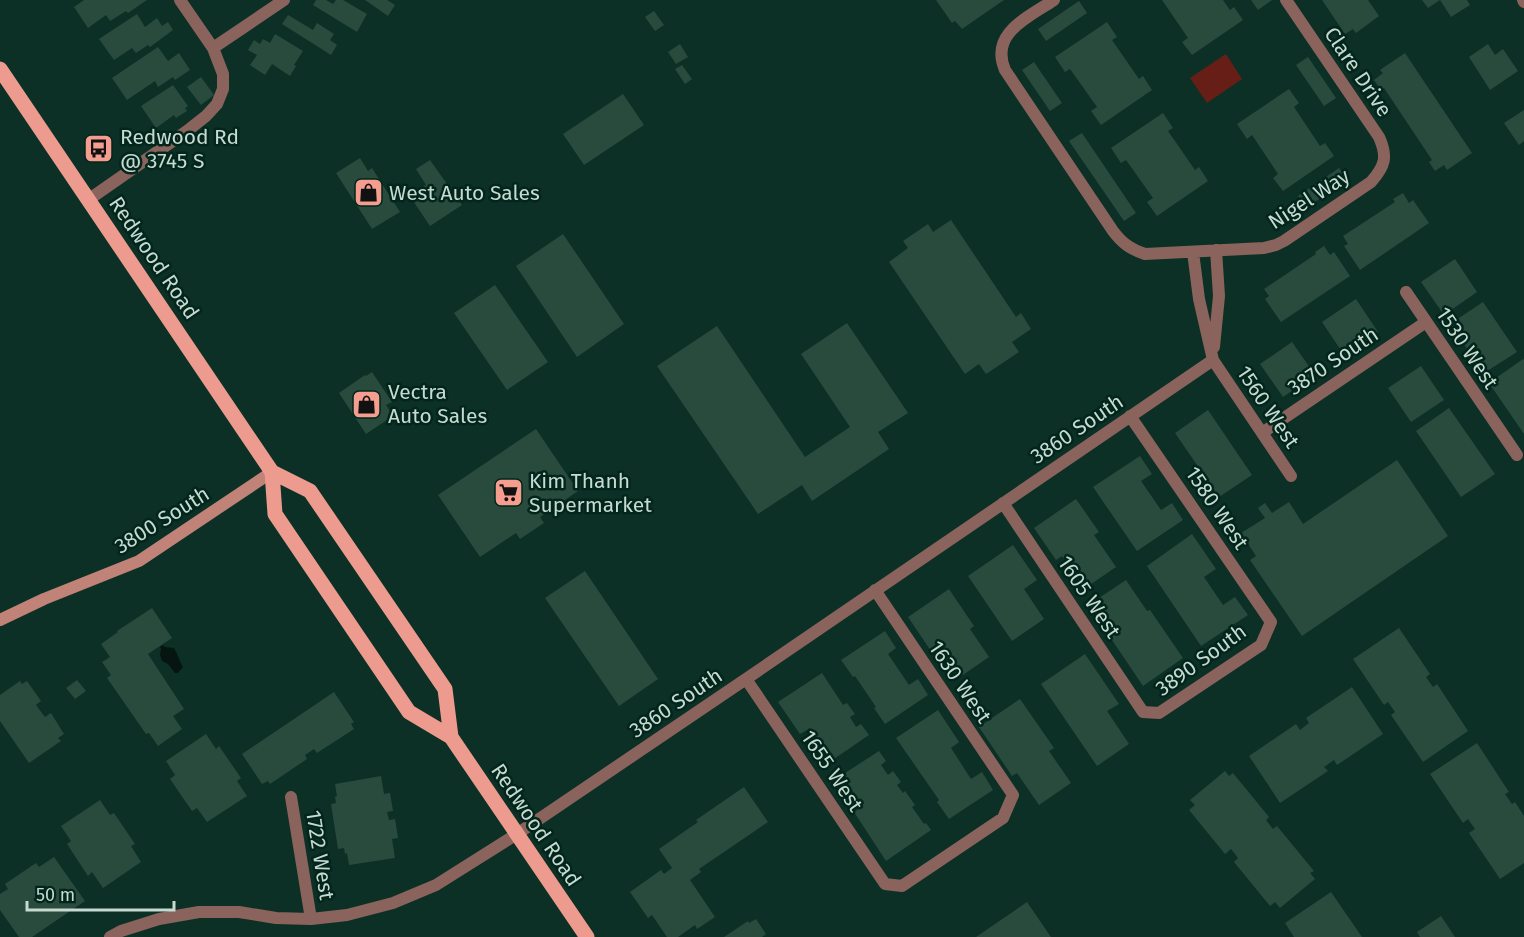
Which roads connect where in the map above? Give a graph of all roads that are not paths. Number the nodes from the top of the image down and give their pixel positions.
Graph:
1 (180, 0) edge
2 (284, 0) edge
3 (1054, 0) edge
4 (1286, 0) edge
5 (213, 48) junction
6 (0, 69) edge
7 (1382, 170) joint
8 (88, 200) junction
9 (1216, 250) junction
10 (1193, 252) junction
11 (1406, 292) dead end
12 (1426, 322) junction
13 (1213, 360) junction
14 (1130, 416) junction
15 (1262, 433) junction
16 (1517, 455) dead end
17 (272, 472) junction
18 (1291, 476) dead end
19 (1003, 503) junction
20 (875, 590) junction
21 (0, 620) edge
22 (1270, 622) joint
23 (746, 679) junction
24 (1143, 712) joint
25 (450, 737) junction
26 (291, 797) dead end
27 (517, 834) junction
28 (885, 884) joint
29 (311, 919) junction
30 (110, 937) edge
31 (587, 937) edge

1 - 5 street
2 - 5 street
3 - 10 street, Nigel Way
4 - 7 street, Clare Drive
5 - 8 street
6 - 8 main road, Redwood Road
7 - 9 street, Nigel Way
8 - 17 main road, Redwood Road
9 - 10 street, Nigel Way
9 - 13 street
10 - 13 street
11 - 12 street, 1530 West
12 - 15 street, 3870 South
12 - 16 street, 1530 West
13 - 14 street, 3860 South
13 - 15 street, 1560 West
14 - 19 street, 3860 South
14 - 22 street, 1580 West
15 - 18 street, 1560 West
17 - 21 street, 3800 South
17 - 25 main road, Redwood Road
17 - 25 main road, Redwood Road
19 - 20 street, 3860 South
19 - 24 street, 1605 West
20 - 23 street, 3860 South
20 - 28 street, 1630 West
22 - 24 street, 3890 South
23 - 27 street, 3860 South
23 - 28 street, 1655 West
25 - 27 main road, Redwood Road
26 - 29 street, 1722 West
27 - 29 street, 3860 South
27 - 31 main road, Redwood Road
29 - 30 street, 3860 South

